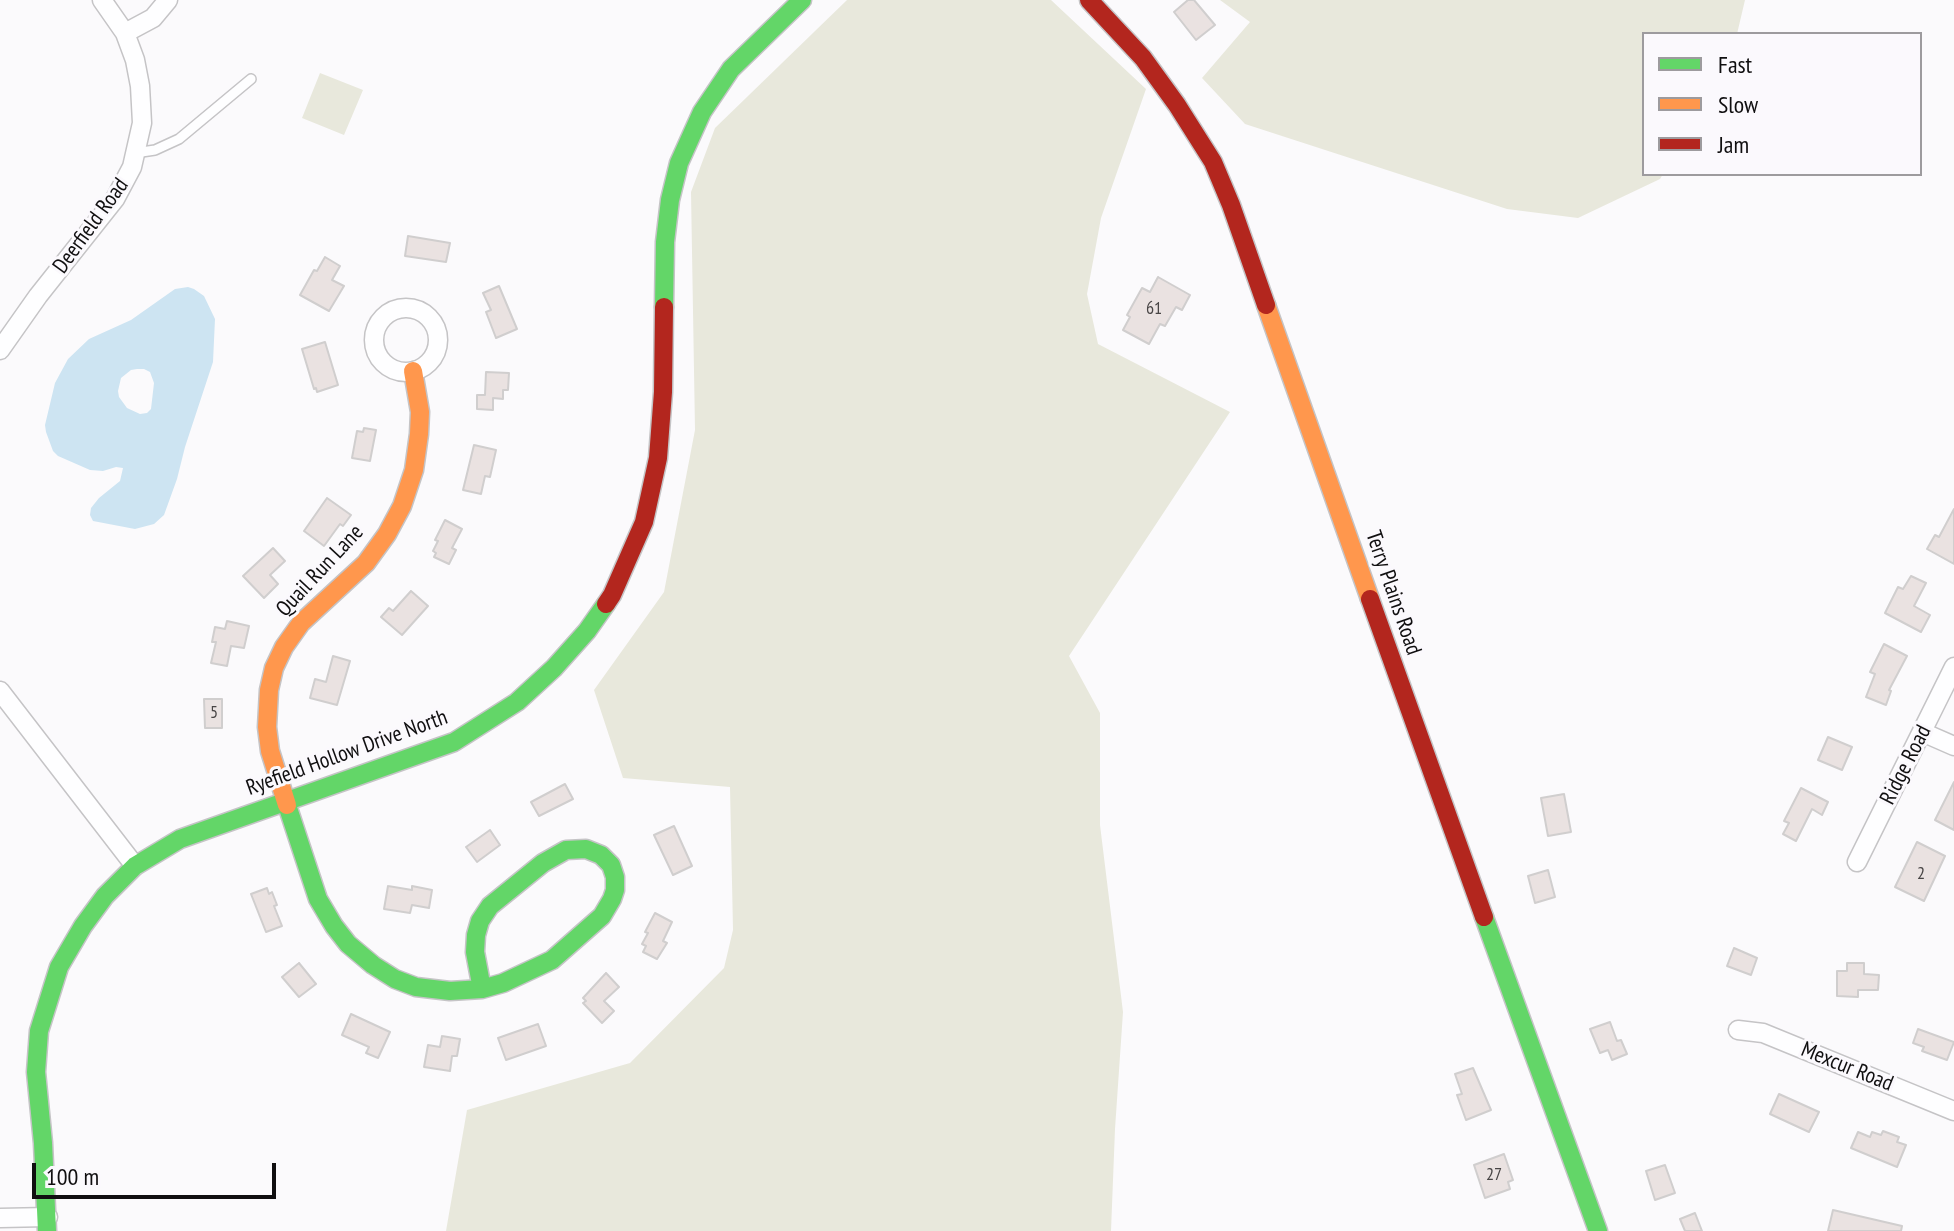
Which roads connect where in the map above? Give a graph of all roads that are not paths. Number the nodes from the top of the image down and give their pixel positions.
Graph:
1 (102, 0) edge
2 (168, 0) edge
3 (802, 0) edge
4 (1089, 0) edge
5 (125, 33) junction
6 (251, 79) dead end
7 (135, 153) junction
8 (0, 350) edge
9 (413, 371) dead end
10 (1954, 667) edge
11 (0, 691) edge
12 (1922, 732) junction
13 (1954, 746) edge
14 (287, 803) junction
15 (1857, 862) dead end
16 (135, 866) junction
17 (482, 989) junction
18 (1738, 1030) dead end
19 (1954, 1111) edge
20 (0, 1218) edge
21 (48, 1224) edge
22 (1598, 1231) edge

1 - 5 street, Deerfield Road
2 - 5 street
3 - 14 street, Ryefield Hollow Drive North
4 - 22 street, Terry Plains Road
5 - 7 street, Deerfield Road
6 - 7 lane
7 - 8 street, Deerfield Road
9 - 14 street, Quail Run Lane
10 - 12 street, Ridge Road
11 - 16 street
12 - 13 street
12 - 15 street, Ridge Road
14 - 16 street, Ryefield Hollow Drive North
14 - 17 street, Quail Run Lane
16 - 21 street, Ryefield Hollow Drive North
17 - 17 street, Quail Run Lane
18 - 19 street, Mexcur Road
20 - 21 street

